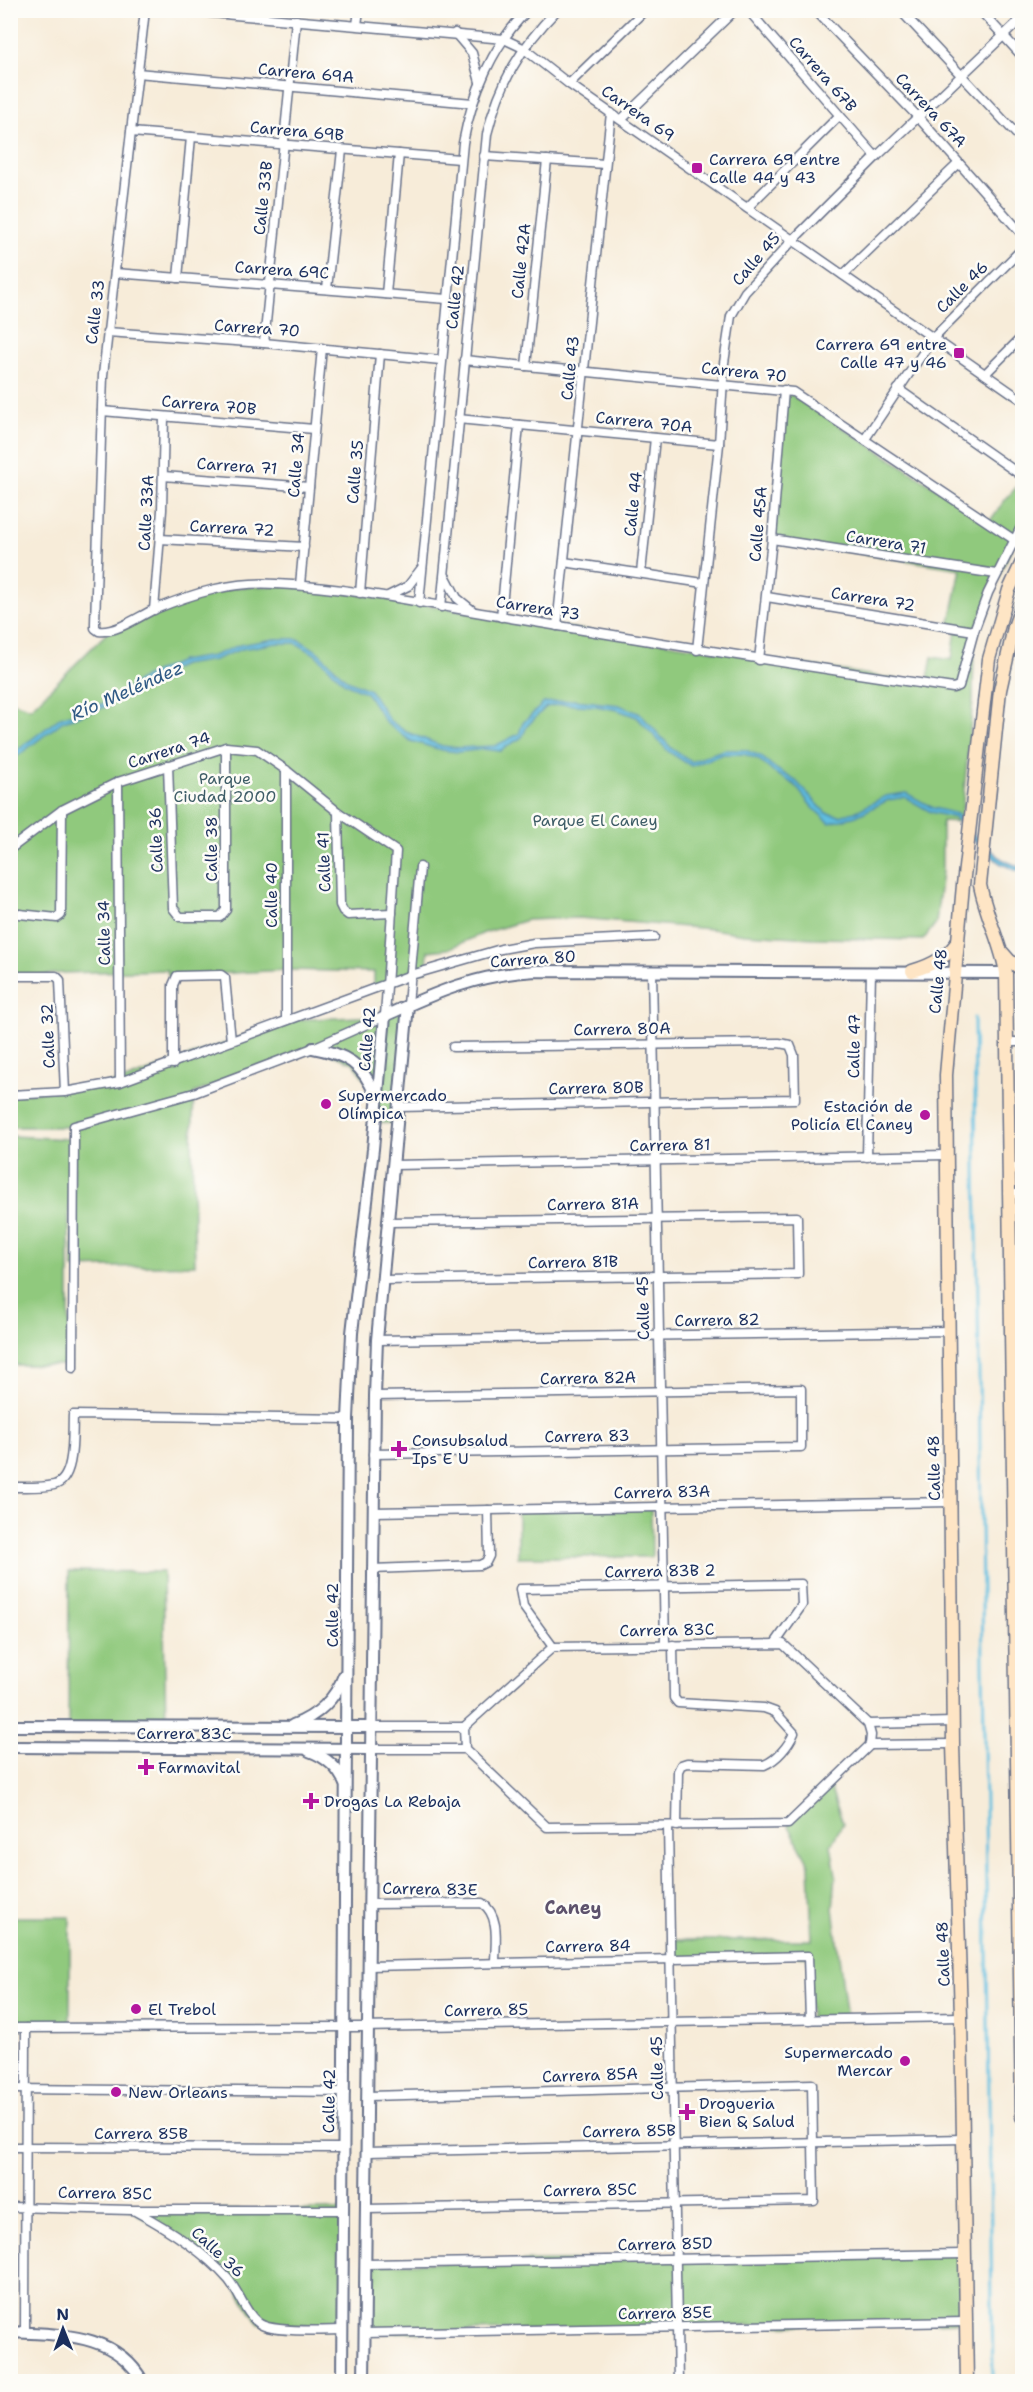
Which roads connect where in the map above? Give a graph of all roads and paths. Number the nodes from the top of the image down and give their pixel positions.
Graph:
1 (145, 10) edge
2 (178, 10) edge
3 (359, 10) edge
4 (528, 10) edge
5 (557, 10) edge
6 (645, 10) edge
7 (735, 10) edge
8 (748, 10) edge
9 (815, 10) edge
10 (900, 10) edge
11 (980, 10) edge
12 (207, 11) edge
13 (1023, 18) edge
14 (296, 20) junction
15 (357, 25) junction
16 (455, 33) junction
17 (1004, 36) junction
18 (504, 39) junction
19 (523, 48) junction
20 (1023, 56) edge
21 (137, 74) junction
22 (962, 75) junction
23 (480, 82) junction
24 (569, 84) junction
25 (290, 87) junction
26 (473, 103) junction
27 (611, 113) junction
28 (839, 116) junction
29 (918, 117) junction
30 (621, 120) junction
31 (131, 132) junction
32 (190, 137) junction
33 (1023, 140) edge
34 (284, 145) junction
35 (342, 150) junction
36 (399, 154) junction
37 (484, 156) junction
38 (876, 157) junction
39 (460, 159) junction
40 (547, 160) junction
41 (959, 163) junction
42 (605, 164) junction
43 (747, 208) junction
44 (1023, 234) edge
45 (793, 240) junction
46 (1023, 249) edge
47 (115, 273) junction
48 (843, 275) junction
49 (178, 278) junction
50 (269, 284) junction
51 (327, 289) junction
52 (386, 294) junction
53 (447, 299) junction
54 (107, 332) junction
55 (1023, 337) edge
56 (933, 338) junction
57 (264, 343) junction
58 (322, 348) junction
59 (380, 354) junction
60 (441, 360) junction
61 (464, 360) junction
62 (526, 366) junction
63 (585, 371) junction
64 (985, 374) junction
65 (723, 385) junction
66 (898, 389) junction
67 (784, 390) junction
68 (1023, 400) edge
69 (102, 411) junction
70 (164, 417) junction
71 (458, 419) junction
72 (519, 425) junction
73 (314, 429) junction
74 (578, 430) junction
75 (655, 438) junction
76 (865, 439) junction
77 (719, 444) junction
78 (163, 476) junction
79 (1023, 476) edge
80 (309, 487) junction
81 (1023, 525) edge
82 (160, 539) junction
83 (1013, 539) junction
84 (772, 540) junction
85 (304, 547) junction
86 (564, 562) junction
87 (1023, 562) edge
88 (423, 566) junction
89 (444, 569) junction
90 (641, 573) junction
91 (996, 574) junction
92 (703, 583) junction
93 (300, 585) junction
94 (360, 593) junction
95 (385, 597) junction
96 (767, 597) junction
97 (419, 603) junction
98 (1023, 605) edge
99 (441, 606) junction
100 (154, 610) junction
101 (478, 613) junction
102 (501, 616) junction
103 (557, 626) junction
104 (110, 630) joint
105 (974, 631) junction
106 (697, 650) junction
107 (759, 660) junction
108 (226, 747) junction
109 (168, 765) junction
110 (286, 770) junction
111 (117, 783) junction
112 (62, 810) junction
113 (338, 812) junction
114 (10, 849) edge
115 (396, 851) joint
116 (420, 867) dead end
117 (175, 913) joint
118 (392, 913) junction
119 (10, 914) edge
120 (654, 937) dead end
121 (959, 937) junction
122 (1000, 948) junction
123 (652, 971) junction
124 (912, 971) junction
125 (1023, 971) edge
126 (871, 972) junction
127 (956, 972) junction
128 (1006, 973) junction
129 (411, 975) junction
130 (10, 979) edge
131 (387, 985) junction
132 (408, 1005) junction
133 (385, 1016) junction
134 (286, 1020) junction
135 (231, 1041) junction
136 (1006, 1042) junction
137 (1023, 1042) edge
138 (654, 1044) junction
139 (453, 1047) dead end
140 (314, 1048) junction
141 (173, 1064) junction
142 (120, 1083) junction
143 (65, 1092) junction
144 (10, 1095) edge
145 (377, 1099) junction
146 (795, 1100) joint
147 (655, 1102) junction
148 (399, 1107) junction
149 (947, 1155) junction
150 (867, 1157) junction
151 (656, 1161) junction
152 (394, 1165) junction
153 (1008, 1168) junction
154 (1023, 1168) edge
155 (1008, 1194) junction
156 (1023, 1194) edge
157 (657, 1219) junction
158 (388, 1222) junction
159 (798, 1274) joint
160 (658, 1276) junction
161 (383, 1280) junction
162 (1016, 1313) edge
163 (949, 1331) junction
164 (659, 1336) junction
165 (377, 1340) junction
166 (1017, 1366) edge
167 (73, 1368) dead end
168 (660, 1391) junction
169 (375, 1396) junction
170 (348, 1419) junction
171 (801, 1448) joint
172 (661, 1450) junction
173 (373, 1454) junction
174 (10, 1487) edge
175 (951, 1502) junction
176 (662, 1507) junction
177 (488, 1510) junction
178 (373, 1512) junction
179 (1018, 1540) edge
180 (372, 1569) junction
181 (664, 1586) junction
182 (776, 1642) junction
183 (669, 1645) junction
184 (553, 1647) junction
185 (346, 1660) junction
186 (1019, 1717) edge
187 (953, 1722) junction
188 (868, 1724) junction
189 (10, 1726) edge
190 (51, 1727) junction
191 (101, 1727) junction
192 (277, 1727) junction
193 (346, 1727) junction
194 (371, 1727) junction
195 (464, 1727) junction
196 (1020, 1741) edge
197 (954, 1744) junction
198 (870, 1745) junction
199 (10, 1747) edge
200 (50, 1748) junction
201 (101, 1748) junction
202 (300, 1749) junction
203 (346, 1749) junction
204 (370, 1749) junction
205 (465, 1749) junction
206 (346, 1786) junction
207 (672, 1826) junction
208 (1021, 1865) edge
209 (370, 1904) junction
210 (670, 1959) junction
211 (495, 1964) junction
212 (369, 1966) junction
213 (1021, 1982) edge
214 (961, 2017) junction
215 (810, 2020) junction
216 (671, 2022) junction
217 (345, 2026) junction
218 (369, 2027) junction
219 (10, 2028) edge
220 (26, 2028) junction
221 (672, 2088) junction
222 (10, 2089) edge
223 (26, 2089) junction
224 (345, 2092) junction
225 (1022, 2094) edge
226 (368, 2096) junction
227 (1023, 2116) edge
228 (963, 2139) junction
229 (813, 2142) junction
230 (674, 2145) junction
231 (10, 2147) edge
232 (26, 2148) junction
233 (344, 2148) junction
234 (367, 2152) junction
235 (675, 2204) junction
236 (10, 2207) edge
237 (26, 2207) junction
238 (131, 2210) junction
239 (344, 2210) junction
240 (366, 2210) junction
241 (964, 2254) junction
242 (675, 2259) junction
243 (366, 2264) junction
244 (965, 2322) junction
245 (677, 2328) junction
246 (343, 2330) junction
247 (10, 2332) edge
248 (25, 2333) junction
249 (365, 2333) junction
250 (143, 2382) edge
251 (342, 2382) edge
252 (364, 2382) edge
253 (678, 2382) edge
254 (967, 2382) edge

1 - 21 street, Calle 33
2 - 12 street, Carrera 69
3 - 15 street
4 - 18 street, Calle 42
5 - 19 street, Calle 42
6 - 24 street
7 - 30 street
8 - 28 street, Carrera 67B
9 - 29 street, Carrera 67A
10 - 22 street
11 - 17 street
12 - 14 street, Carrera 69
13 - 17 street, Calle 45
14 - 15 street, Carrera 69
14 - 25 street, Calle 33B
15 - 16 street, Carrera 69
16 - 18 street, Carrera 69
16 - 23 street
17 - 20 street
17 - 22 street, Calle 45
18 - 19 street, Carrera 69
18 - 23 street, Calle 42
19 - 24 street, Carrera 69
19 - 37 street, Calle 42
21 - 25 street, Carrera 69A
21 - 31 street, Calle 33
22 - 29 street, Calle 45
22 - 33 street
23 - 26 street, Calle 42
24 - 27 street, Carrera 69
25 - 26 street, Carrera 69A
25 - 34 street, Calle 33B
26 - 39 street, Calle 42
27 - 30 street, Carrera 69
27 - 42 street, Calle 43
28 - 38 street, Carrera 67B
28 - 43 street
29 - 38 street, Calle 45
29 - 41 street, Carrera 67A
30 - 43 street, Carrera 69
31 - 32 street, Carrera 69B
31 - 47 street, Calle 33
32 - 34 street, Carrera 69B
32 - 49 street
34 - 35 street, Carrera 69B
34 - 50 street, Calle 33B
35 - 36 street, Carrera 69B
35 - 51 street
36 - 39 street, Carrera 69B
36 - 52 street
37 - 40 street
37 - 61 street, Calle 42
38 - 45 street, Calle 45
39 - 53 street, Calle 42
40 - 42 street
40 - 62 street, Calle 42A
41 - 44 street, Carrera 67A
41 - 48 street
42 - 63 street, Calle 43
43 - 45 street, Carrera 69
45 - 48 street, Carrera 69
45 - 65 street, Calle 45
46 - 56 street, Calle 46
47 - 49 street, Carrera 69C
47 - 54 street, Calle 33
48 - 56 street, Carrera 69
49 - 50 street, Carrera 69C
50 - 51 street, Carrera 69C
50 - 57 street, Calle 33B
51 - 52 street, Carrera 69C
52 - 53 street, Carrera 69C
53 - 60 street, Calle 42
54 - 57 street, Carrera 70
54 - 69 street, Calle 33
55 - 64 street
56 - 64 street, Carrera 69
56 - 66 street, Calle 46
57 - 58 street, Carrera 70
58 - 59 street, Carrera 70
58 - 73 street, Calle 34
59 - 60 street, Carrera 70
59 - 94 street, Calle 35
60 - 88 street, Calle 42
61 - 62 street, Carrera 70
61 - 71 street, Calle 42
62 - 63 street, Carrera 70
63 - 65 street, Carrera 70
63 - 74 street, Calle 43
64 - 68 street, Carrera 69
65 - 67 street, Carrera 70
65 - 77 street, Calle 45
66 - 76 street, Calle 46
66 - 79 street
67 - 76 street, Carrera 70
67 - 84 street, Calle 45A
69 - 70 street, Carrera 70B
69 - 104 street, Calle 33
70 - 73 street, Carrera 70B
70 - 78 street, Calle 33A
71 - 72 street, Carrera 70A
71 - 89 street, Calle 42
72 - 74 street, Carrera 70A
72 - 102 street
73 - 80 street, Calle 34
74 - 75 street, Carrera 70A
74 - 86 street, Calle 43
75 - 77 street, Carrera 70A
75 - 90 street, Calle 44
76 - 83 street, Carrera 70
77 - 92 street, Calle 45
78 - 80 street, Carrera 71
78 - 82 street, Calle 33A
80 - 85 street, Calle 34
81 - 83 street
82 - 85 street, Carrera 72
82 - 100 street, Calle 33A
83 - 91 street
84 - 91 street, Carrera 71
84 - 96 street, Calle 45A
85 - 93 street, Calle 34
86 - 90 street
86 - 103 street, Calle 43
87 - 121 main road, Calle 48
88 - 95 street
88 - 97 street, Calle 42
89 - 99 street, Calle 42
89 - 101 street
90 - 92 street
91 - 105 street
92 - 106 street, Calle 45
93 - 94 street, Carrera 73
93 - 100 street, Carrera 73
94 - 95 street, Carrera 73
95 - 97 street, Carrera 73
96 - 105 street, Carrera 72
96 - 107 street, Calle 45A
97 - 99 street, Carrera 73
98 - 122 main road
99 - 101 street, Carrera 73
100 - 104 street, Carrera 73
101 - 102 street, Carrera 73
102 - 103 street, Carrera 73
103 - 106 street, Carrera 73
105 - 107 street, Carrera 73
106 - 107 street, Carrera 73
108 - 109 street, Carrera 74
108 - 110 street, Carrera 74
108 - 117 street, Calle 38
109 - 111 street, Carrera 74
109 - 117 street, Calle 36
110 - 113 street, Carrera 74
110 - 134 street, Calle 40
111 - 112 street, Carrera 74
111 - 142 street, Calle 34
112 - 114 street, Carrera 74
112 - 119 street
113 - 115 street, Carrera 74
113 - 118 street, Calle 41
115 - 118 street, Calle 42
116 - 129 street
118 - 131 street, Calle 42
120 - 129 street, Carrera 80
121 - 124 main road
121 - 127 main road, Calle 48
122 - 125 main road
122 - 128 main road
123 - 126 street, Carrera 80
123 - 132 street, Carrera 80
123 - 138 street, Calle 45
124 - 126 street, Carrera 80
124 - 127 street, Carrera 80
125 - 128 street, Carrera 80
126 - 150 street, Calle 47
127 - 128 street, Carrera 80
127 - 149 main road, Calle 48
128 - 136 main road
129 - 131 street, Carrera 80
129 - 132 street
130 - 143 street, Calle 32
131 - 133 street, Calle 42
131 - 134 street, Carrera 80
132 - 133 street, Carrera 80
132 - 148 street
133 - 140 street, Carrera 80
133 - 145 street, Calle 42
134 - 135 street, Carrera 80
135 - 141 street, Carrera 80
135 - 141 street
136 - 137 street
136 - 153 main road
138 - 139 street, Carrera 80A
138 - 146 street, Carrera 80A
138 - 147 street, Calle 45
140 - 145 street
140 - 167 street, Carrera 80
141 - 142 street, Carrera 80
142 - 143 street, Carrera 80
143 - 144 street, Carrera 80
145 - 170 street, Calle 42
146 - 147 street, Carrera 80B
147 - 148 street, Carrera 80B
147 - 151 street, Calle 45
148 - 152 street
149 - 150 street, Carrera 81
149 - 163 main road, Calle 48
150 - 151 street, Carrera 81
151 - 152 street, Carrera 81
151 - 157 street, Calle 45
152 - 158 street
153 - 154 street
153 - 155 main road
155 - 156 street
155 - 162 main road
157 - 158 street, Carrera 81A
157 - 159 street, Carrera 81A
157 - 160 street, Calle 45
158 - 161 street
159 - 160 street, Carrera 81B
160 - 161 street, Carrera 81B
160 - 164 street, Calle 45
161 - 165 street
162 - 166 main road
163 - 164 street, Carrera 82
163 - 175 main road, Calle 48
164 - 165 street, Carrera 82
164 - 168 street, Calle 45
165 - 169 street
166 - 179 main road
168 - 169 street, Carrera 82A
168 - 171 street, Carrera 82A
168 - 172 street, Calle 45
169 - 173 street
170 - 174 street
170 - 185 street, Calle 42
171 - 172 street, Carrera 83
172 - 173 street, Carrera 83
172 - 176 street, Calle 45
173 - 178 street
175 - 176 street, Carrera 83A
175 - 187 main road, Calle 48
176 - 177 street, Carrera 83A
176 - 181 street, Calle 45
177 - 178 street, Carrera 83A
177 - 180 street
178 - 180 street
179 - 186 main road
180 - 194 street
181 - 182 street, Carrera 83B 2
181 - 183 street, Calle 45
181 - 184 street, Carrera 83B 2
182 - 183 street, Carrera 83C
182 - 188 street
183 - 184 street, Carrera 83C
183 - 207 street, Calle 45
184 - 195 street
185 - 192 street
185 - 193 street, Calle 42
186 - 196 main road
187 - 188 street
187 - 197 main road, Calle 48
188 - 198 street
189 - 190 street, Carrera 83C
190 - 191 street, Carrera 83C
190 - 200 street
191 - 192 street, Carrera 83C
191 - 201 street
192 - 193 street, Carrera 83C
193 - 194 street, Carrera 83C
193 - 203 street, Calle 42
194 - 195 street, Carrera 83C
194 - 204 street
195 - 205 street
196 - 208 main road
197 - 198 street
197 - 214 main road, Calle 48
198 - 207 street
199 - 200 street, Carrera 83C
200 - 201 street, Carrera 83C
201 - 202 street, Carrera 83C
202 - 203 street, Carrera 83C
202 - 206 street
203 - 204 street, Carrera 83C
203 - 206 street, Calle 42
204 - 205 street, Carrera 83C
204 - 209 street
205 - 207 street
206 - 217 street, Calle 42
207 - 210 street, Calle 45
208 - 213 main road
209 - 211 street, Carrera 83E
209 - 212 street
210 - 211 street, Carrera 84
210 - 215 street, Carrera 84
210 - 216 street, Calle 45
211 - 212 street, Carrera 84
212 - 218 street
213 - 225 main road
214 - 215 street, Carrera 85
214 - 228 main road, Calle 48
215 - 216 street, Carrera 85
216 - 218 street, Carrera 85
216 - 221 street, Calle 45
217 - 218 street, Carrera 85
217 - 220 street, Carrera 85
217 - 224 street, Calle 42
218 - 226 street
219 - 220 street, Carrera 85
220 - 223 street
221 - 226 street, Carrera 85A
221 - 229 street, Carrera 85A
221 - 230 street, Calle 45
222 - 223 street
223 - 224 street
223 - 232 street
224 - 233 street, Calle 42
225 - 227 main road
226 - 234 street
228 - 229 street, Carrera 85B
228 - 241 main road, Calle 48
229 - 230 street, Carrera 85B
229 - 235 street, Carrera 85C
230 - 234 street, Carrera 85B
230 - 235 street, Calle 45
231 - 232 street, Carrera 85B
232 - 233 street, Carrera 85B
232 - 237 street
233 - 239 street, Calle 42
234 - 240 street
235 - 240 street, Carrera 85C
235 - 242 street, Calle 45
236 - 237 street, Carrera 85C
237 - 238 street, Carrera 85C
237 - 248 street
238 - 239 street, Carrera 85C
238 - 246 street, Calle 36
239 - 246 street, Calle 42
240 - 243 street
241 - 242 street, Carrera 85D
241 - 244 main road, Calle 48
242 - 243 street, Carrera 85D
242 - 245 street, Calle 45
243 - 249 street
244 - 245 street, Carrera 85E
244 - 254 main road, Calle 48
245 - 249 street, Carrera 85E
245 - 253 street, Calle 45
246 - 251 street, Calle 42
247 - 248 street
248 - 250 street
249 - 252 street

